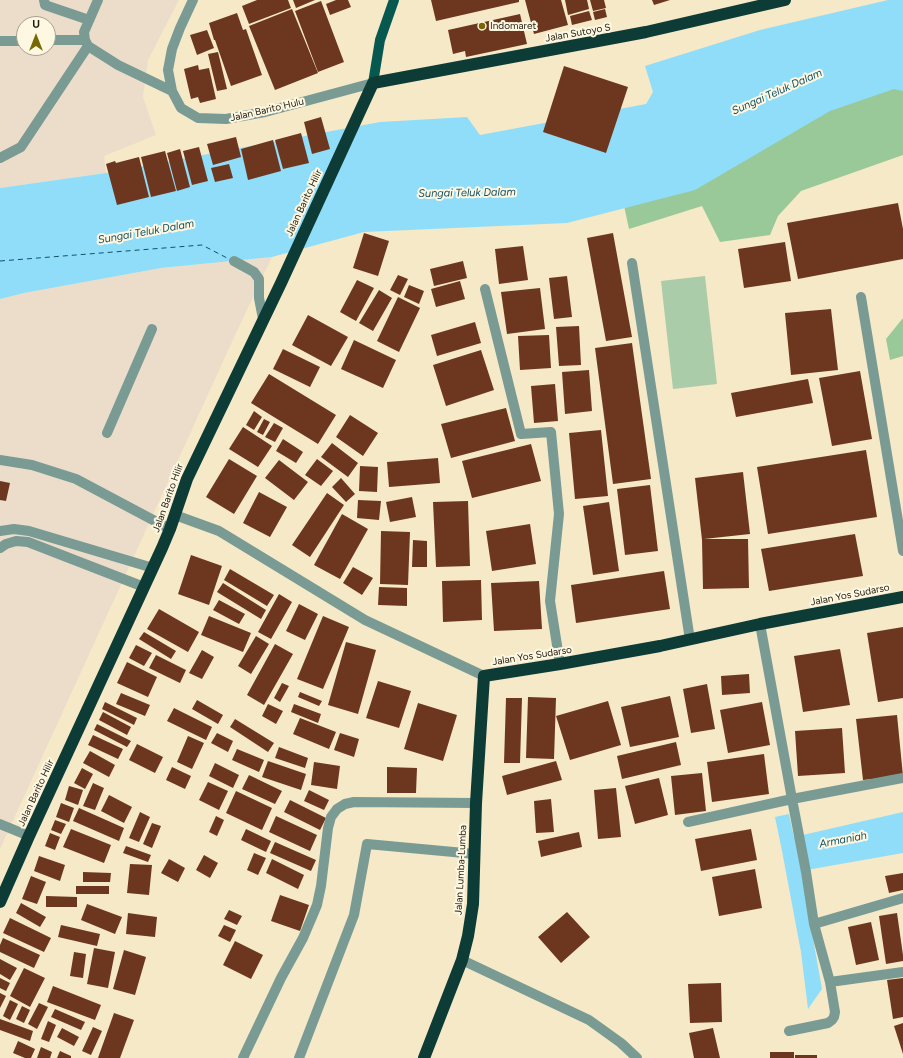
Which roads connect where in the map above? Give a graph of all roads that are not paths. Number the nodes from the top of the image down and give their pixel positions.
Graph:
1 (44, 0) edge
2 (98, 0) edge
3 (193, 0) edge
4 (394, 0) edge
5 (785, 0) edge
6 (88, 20) junction
7 (16, 40) edge
8 (0, 41) edge
9 (56, 41) edge
10 (87, 43) junction
11 (373, 83) junction
12 (172, 91) junction
13 (0, 158) edge
14 (234, 261) dead end
15 (632, 263) dead end
16 (485, 289) dead end
17 (861, 297) dead end
18 (263, 320) junction
19 (152, 329) dead end
20 (107, 433) dead end
21 (0, 460) edge
22 (175, 515) junction
23 (170, 529) junction
24 (0, 531) edge
25 (0, 548) edge
26 (903, 551) edge
27 (154, 568) junction
28 (144, 587) junction
29 (903, 597) edge
30 (760, 624) junction
31 (690, 640) junction
32 (560, 664) junction
33 (484, 676) junction
34 (903, 778) edge
35 (792, 799) junction
36 (476, 803) junction
37 (688, 822) dead end
38 (0, 824) edge
39 (29, 836) junction
40 (475, 854) junction
41 (903, 898) edge
42 (0, 902) edge
43 (814, 924) junction
44 (462, 960) junction
45 (903, 972) edge
46 (830, 982) junction
47 (788, 1031) dead end
48 (242, 1058) edge
49 (299, 1058) edge
50 (424, 1058) edge
51 (637, 1058) edge

1 - 6 street
2 - 6 street
3 - 12 street, Jalan Barito Hulu
4 - 11 main road
5 - 11 highway, Jalan Sutoyo S
6 - 10 street
7 - 8 street
9 - 10 street
10 - 12 street
10 - 13 street
11 - 12 street, Jalan Barito Hulu
11 - 18 highway, Jalan Barito Hilir
14 - 18 street
15 - 31 street
16 - 32 street
17 - 26 street
18 - 22 highway, Jalan Barito Hilir
19 - 20 street
21 - 23 street
22 - 23 highway, Jalan Barito Hilir
22 - 33 street, Jalan Yos Sudarso
23 - 27 highway, Jalan Barito Hilir
24 - 27 street
25 - 28 street
27 - 28 highway, Jalan Barito Hilir
28 - 39 highway, Jalan Barito Hilir
29 - 30 highway, Jalan Yos Sudarso
30 - 31 highway, Jalan Yos Sudarso
30 - 35 street
31 - 32 highway, Jalan Yos Sudarso
32 - 33 highway, Jalan Yos Sudarso
33 - 36 highway, Jalan Lumba-Lumba
34 - 35 street
35 - 37 street
35 - 43 street
36 - 40 highway, Jalan Lumba-Lumba
36 - 48 street
38 - 39 street
39 - 42 highway, Jalan Barito Hilir
40 - 44 highway, Jalan Lumba-Lumba
40 - 49 street
41 - 43 street
43 - 46 street
44 - 50 highway, Jalan Lumba-Lumba
44 - 51 street
45 - 46 street
46 - 47 street

